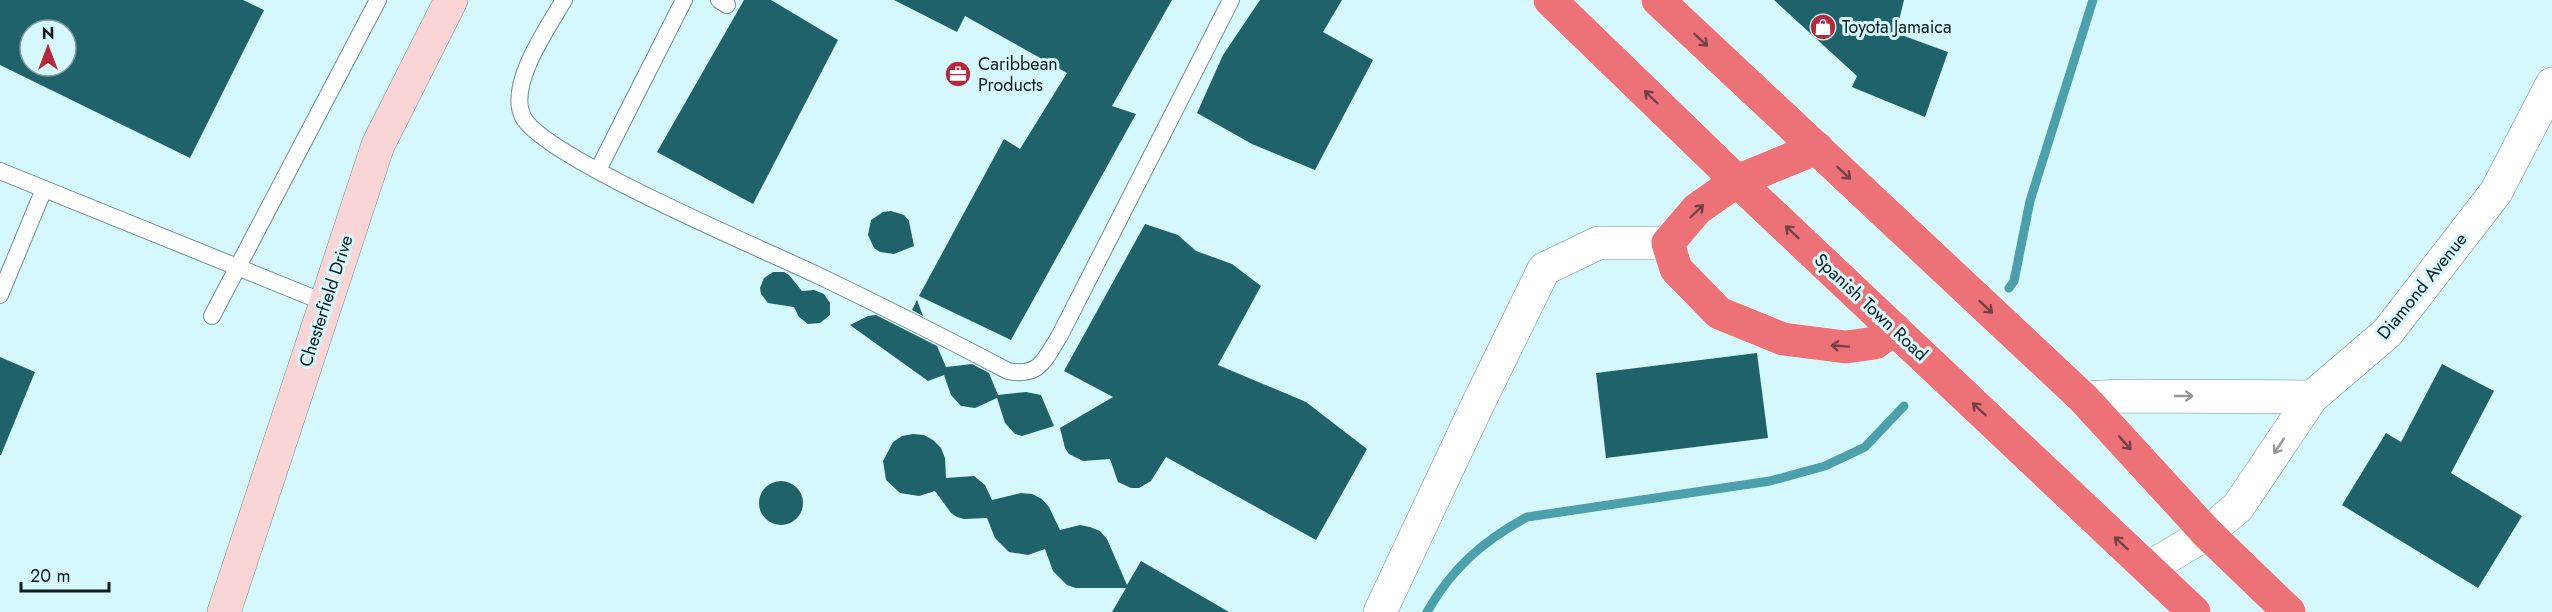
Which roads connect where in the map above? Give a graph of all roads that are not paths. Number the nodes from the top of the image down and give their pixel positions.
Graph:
1 (378, 0) edge
2 (451, 0) edge
3 (564, 0) edge
4 (684, 0) edge
5 (1231, 0) edge
6 (1550, 0) edge
7 (1659, 0) edge
8 (2552, 84) edge
9 (1816, 148) junction
10 (598, 170) junction
11 (0, 171) edge
12 (1737, 181) junction
13 (44, 189) junction
14 (1668, 243) junction
15 (239, 267) junction
16 (0, 295) edge
17 (326, 303) junction
18 (212, 316) dead end
19 (1894, 330) junction
20 (2312, 397) junction
21 (2083, 398) junction
22 (2207, 533) junction
23 (2149, 568) junction
24 (224, 612) edge
25 (1380, 612) edge
26 (2194, 612) edge
27 (2289, 612) edge

1 - 15 lane
2 - 17 street, Chesterfield Drive
3 - 10 lane
4 - 10 lane
5 - 10 lane
12 -> 6 highway, Spanish Town Road
7 -> 9 highway
8 - 20 street, Diamond Avenue
9 - 12 highway
9 -> 21 highway
11 - 13 lane
14 -> 12 highway
19 -> 12 highway, Spanish Town Road
13 - 15 lane
13 - 16 lane
19 -> 14 highway
14 - 25 street
15 - 17 lane
15 - 18 lane
17 - 24 street, Chesterfield Drive
23 -> 19 highway, Spanish Town Road
21 -> 20 street
20 -> 22 street, Diamond Avenue
21 -> 22 highway
22 - 23 street, Diamond Avenue
22 - 27 highway
23 - 26 highway, Spanish Town Road

